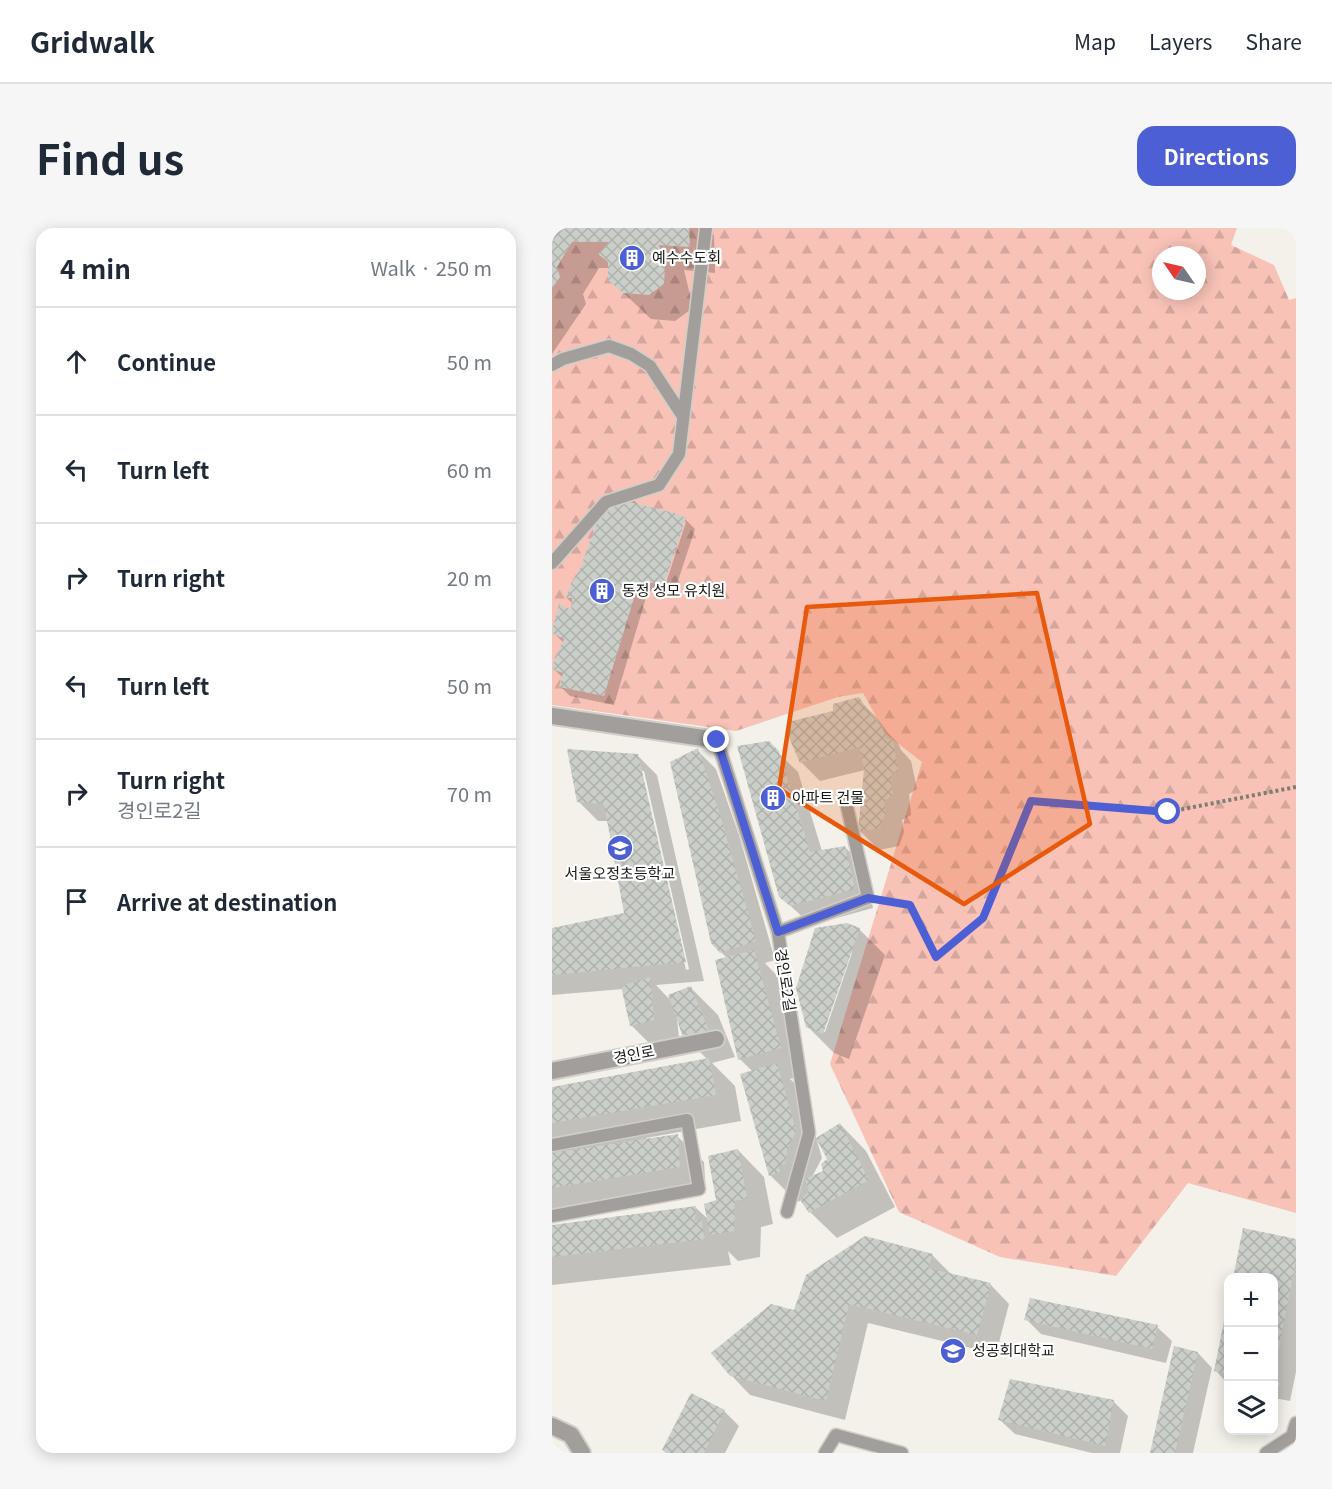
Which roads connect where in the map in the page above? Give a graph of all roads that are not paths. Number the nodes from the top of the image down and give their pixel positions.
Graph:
1 (706, 228) edge
2 (552, 365) edge
3 (682, 415) junction
4 (552, 563) edge
5 (552, 716) edge
6 (717, 740) joint
7 (845, 798) dead end
8 (778, 932) junction
9 (716, 1038) dead end
10 (552, 1071) edge
11 (552, 1145) edge
12 (787, 1212) dead end
13 (552, 1216) edge
14 (1296, 1423) edge
15 (552, 1426) edge
16 (582, 1453) edge
17 (825, 1453) edge
18 (902, 1453) edge
19 (1266, 1453) edge

1 - 3 lane
2 - 3 lane
3 - 4 lane
5 - 6 street, 경인로2길
6 - 8 lane, 경인로2길
7 - 8 lane
8 - 12 lane, 경인로2길
9 - 10 street, 경인로
11 - 13 lane
14 - 19 lane
15 - 16 street
17 - 18 lane

